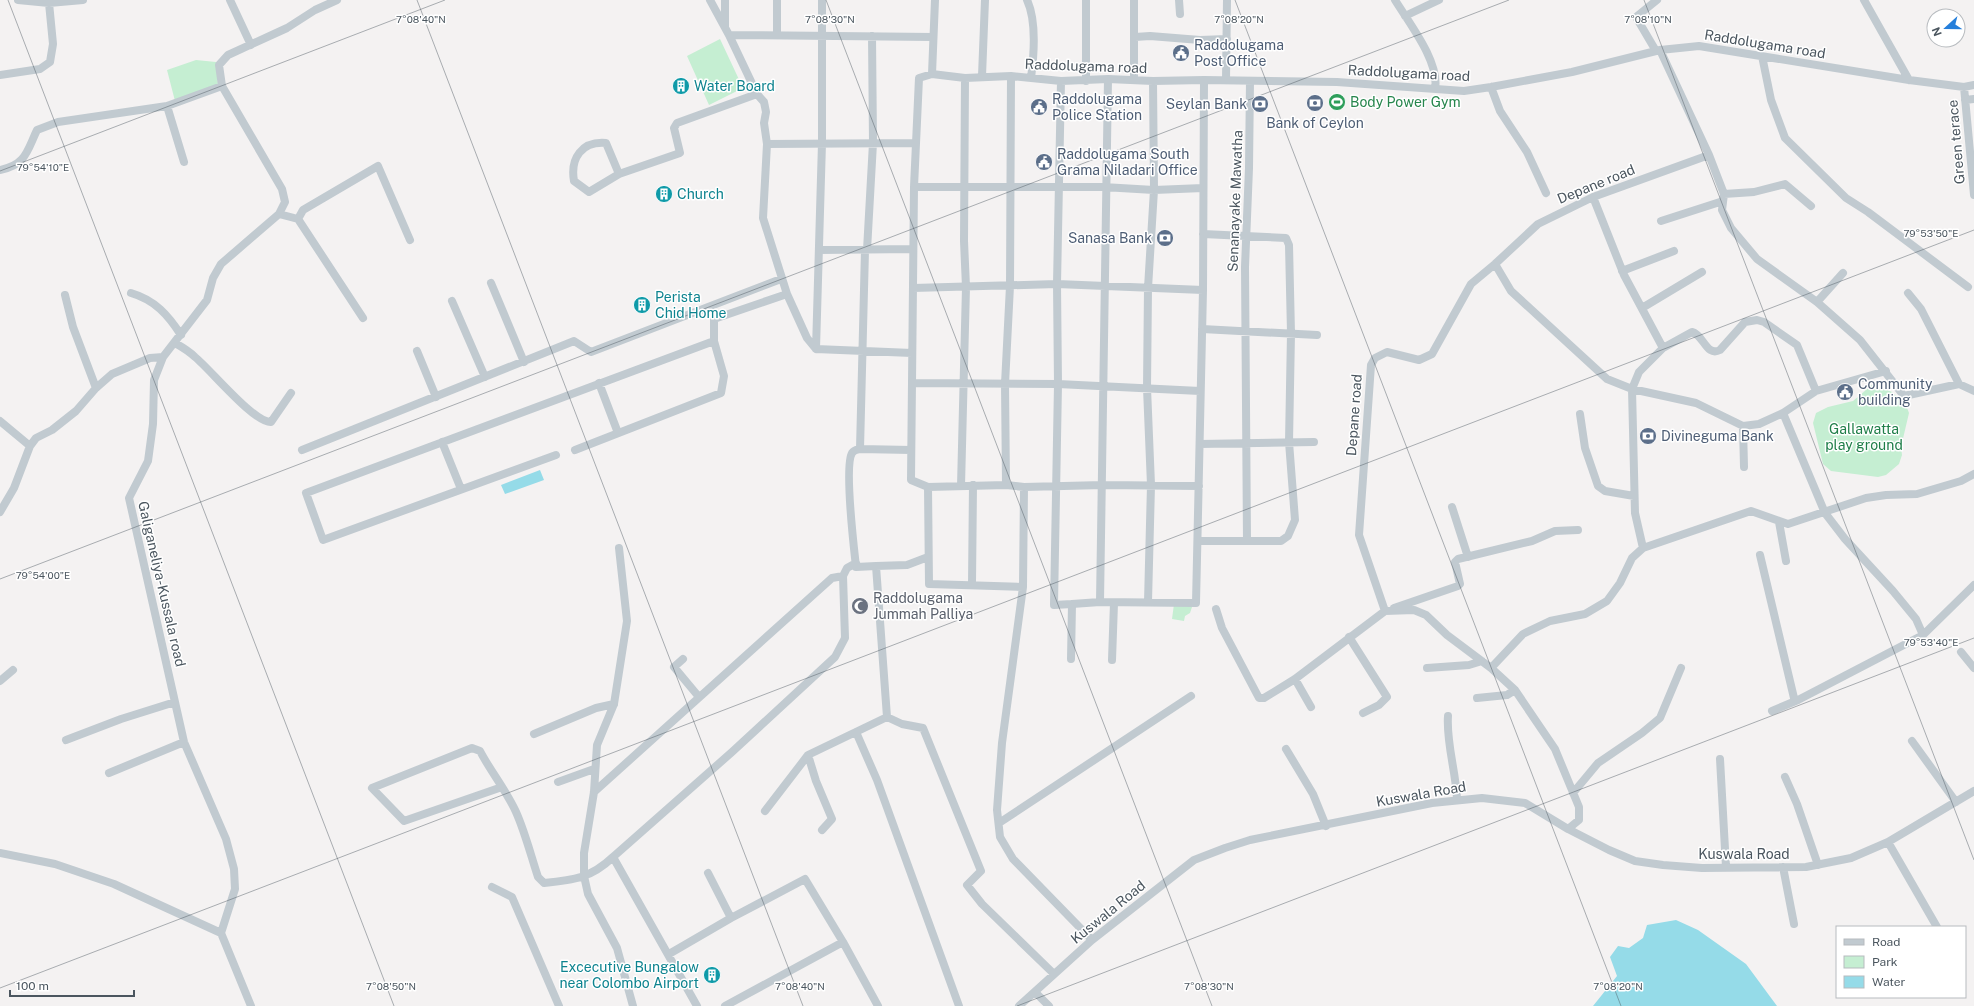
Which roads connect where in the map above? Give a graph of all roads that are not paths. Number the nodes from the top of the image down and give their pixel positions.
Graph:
1 (18, 0) edge
2 (83, 0) edge
3 (230, 0) edge
4 (338, 0) edge
5 (710, 0) edge
6 (725, 0) edge
7 (777, 0) edge
8 (822, 0) edge
9 (935, 0) edge
10 (985, 0) edge
11 (1027, 0) edge
12 (1086, 0) edge
13 (1134, 0) edge
14 (1179, 0) edge
15 (1227, 0) edge
16 (1395, 0) edge
17 (1439, 0) edge
18 (1657, 0) edge
19 (1864, 0) edge
20 (49, 3) junction
21 (1180, 14) dead end
22 (1405, 16) junction
23 (727, 31) junction
24 (777, 35) junction
25 (823, 36) junction
26 (872, 36) junction
27 (933, 37) junction
28 (1135, 38) junction
29 (1227, 39) junction
30 (251, 45) junction
31 (1658, 51) junction
32 (1762, 56) junction
33 (932, 74) junction
34 (0, 75) edge
35 (982, 76) junction
36 (1011, 76) junction
37 (964, 78) junction
38 (1031, 78) junction
39 (1108, 79) junction
40 (1134, 80) junction
41 (1204, 80) junction
42 (1226, 80) junction
43 (1909, 80) junction
44 (1061, 81) junction
45 (1086, 81) junction
46 (1153, 81) junction
47 (1250, 81) junction
48 (1974, 85) edge
49 (222, 86) junction
50 (1964, 87) junction
51 (1491, 88) junction
52 (1435, 89) junction
53 (757, 94) junction
54 (1974, 99) edge
55 (1965, 100) junction
56 (167, 106) junction
57 (822, 143) junction
58 (873, 143) junction
59 (916, 143) junction
60 (767, 144) junction
61 (1709, 155) junction
62 (184, 162) dead end
63 (0, 170) edge
64 (619, 174) junction
65 (914, 187) junction
66 (966, 187) junction
67 (1011, 187) junction
68 (1107, 187) junction
69 (1058, 188) junction
70 (1203, 188) junction
71 (1154, 190) junction
72 (1546, 193) dead end
73 (1974, 195) edge
74 (1593, 197) junction
75 (1723, 198) junction
76 (1811, 206) dead end
77 (280, 214) junction
78 (298, 219) junction
79 (1661, 221) dead end
80 (1203, 234) junction
81 (1247, 235) junction
82 (410, 240) dead end
83 (913, 249) junction
84 (819, 250) junction
85 (866, 250) junction
86 (1674, 251) dead end
87 (1495, 264) junction
88 (1622, 271) junction
89 (1702, 272) dead end
90 (1843, 273) dead end
91 (781, 279) junction
92 (491, 282) dead end
93 (1056, 284) junction
94 (1010, 286) junction
95 (966, 287) junction
96 (1106, 287) junction
97 (1968, 287) dead end
98 (913, 288) junction
99 (1148, 288) junction
100 (1203, 290) junction
101 (131, 293) dead end
102 (1908, 293) dead end
103 (65, 294) dead end
104 (787, 294) junction
105 (452, 302) dead end
106 (1817, 302) junction
107 (1642, 308) junction
108 (363, 318) dead end
109 (1202, 329) junction
110 (1247, 332) junction
111 (1291, 333) junction
112 (181, 335) junction
113 (1318, 335) dead end
114 (714, 341) junction
115 (175, 343) junction
116 (1663, 348) junction
117 (816, 349) junction
118 (417, 350) dead end
119 (863, 351) junction
120 (912, 352) junction
121 (163, 357) junction
122 (524, 362) junction
123 (1886, 371) junction
124 (485, 377) junction
125 (599, 383) junction
126 (912, 383) junction
127 (964, 384) junction
128 (1005, 384) junction
129 (1058, 384) junction
130 (1959, 384) junction
131 (1104, 386) junction
132 (96, 388) junction
133 (1147, 388) junction
134 (1632, 389) junction
135 (1200, 391) junction
136 (1816, 391) junction
137 (1974, 392) edge
138 (290, 393) dead end
139 (436, 397) junction
140 (1783, 413) junction
141 (1580, 414) dead end
142 (0, 421) edge
143 (1743, 426) junction
144 (618, 433) junction
145 (442, 442) junction
146 (1289, 442) junction
147 (1314, 442) dead end
148 (1247, 443) junction
149 (1200, 444) junction
150 (30, 446) junction
151 (860, 449) junction
152 (302, 450) dead end
153 (575, 450) dead end
154 (911, 450) junction
155 (556, 455) dead end
156 (1744, 467) dead end
157 (1974, 474) edge
158 (973, 485) junction
159 (1006, 485) junction
160 (1103, 485) junction
161 (1151, 485) junction
162 (961, 486) junction
163 (1199, 486) junction
164 (928, 487) junction
165 (1024, 487) junction
166 (1056, 487) junction
167 (461, 489) junction
168 (1634, 496) junction
169 (1452, 507) dead end
170 (0, 512) edge
171 (1825, 513) junction
172 (1779, 522) junction
173 (1578, 530) dead end
174 (1198, 541) junction
175 (1247, 541) junction
176 (619, 548) dead end
177 (1643, 548) junction
178 (1760, 555) dead end
179 (1468, 556) junction
180 (928, 557) junction
181 (1786, 561) dead end
182 (856, 563) junction
183 (876, 566) junction
184 (842, 576) junction
185 (972, 584) junction
186 (1974, 586) edge
187 (1023, 587) junction
188 (1100, 602) junction
189 (1114, 602) junction
190 (1148, 602) junction
191 (1072, 604) junction
192 (1216, 610) dead end
193 (1385, 611) junction
194 (1922, 635) junction
195 (1349, 637) junction
196 (1961, 652) dead end
197 (683, 659) dead end
198 (1071, 659) dead end
199 (1112, 660) dead end
200 (1482, 662) junction
201 (1427, 668) dead end
202 (1491, 668) junction
203 (1681, 668) dead end
204 (1974, 668) edge
205 (13, 670) dead end
206 (1295, 679) junction
207 (0, 681) edge
208 (1515, 690) junction
209 (1191, 696) dead end
210 (699, 697) junction
211 (1477, 698) dead end
212 (1798, 700) junction
213 (175, 702) junction
214 (614, 704) junction
215 (1311, 707) dead end
216 (1772, 711) dead end
217 (1363, 713) dead end
218 (1448, 716) dead end
219 (887, 717) junction
220 (856, 732) junction
221 (534, 734) dead end
222 (66, 740) dead end
223 (1912, 741) dead end
224 (184, 742) junction
225 (1286, 749) dead end
226 (808, 755) junction
227 (1720, 759) dead end
228 (594, 769) junction
229 (109, 773) dead end
230 (1785, 777) dead end
231 (558, 782) dead end
232 (502, 787) junction
233 (1974, 791) edge
234 (594, 792) junction
235 (1573, 793) junction
236 (1457, 799) junction
237 (1956, 802) junction
238 (766, 811) dead end
239 (999, 823) junction
240 (1326, 826) junction
241 (1568, 829) junction
242 (822, 830) dead end
243 (1888, 842) junction
244 (0, 853) edge
245 (613, 857) junction
246 (1818, 865) junction
247 (1726, 867) junction
248 (1783, 867) junction
249 (708, 873) dead end
250 (584, 876) junction
251 (492, 887) dead end
252 (731, 918) junction
253 (1794, 924) dead end
254 (1936, 926) edge
255 (221, 933) junction
256 (1092, 940) junction
257 (843, 942) junction
258 (669, 954) junction
259 (1054, 974) junction
260 (1035, 992) junction
261 (252, 1006) edge
262 (559, 1006) edge
263 (633, 1006) edge
264 (697, 1006) edge
265 (726, 1006) edge
266 (878, 1006) edge
267 (959, 1006) edge
268 (1019, 1006) edge
269 (1049, 1006) edge

1 - 20 street
2 - 20 street
3 - 30 street
4 - 30 street
5 - 23 street
6 - 23 street
7 - 24 street
8 - 25 street
9 - 27 street
10 - 35 street
11 - 38 street
12 - 45 street
13 - 28 street
14 - 21 street
15 - 29 street
16 - 22 street
17 - 22 street
18 - 31 street
19 - 43 street
20 - 34 street
22 - 52 street
23 - 24 street
23 - 53 street
24 - 25 street
25 - 26 street
25 - 57 street
26 - 27 street
26 - 58 street
27 - 33 street
28 - 29 street
28 - 40 street
29 - 42 street
30 - 49 street
31 - 32 street, Raddolugama road
31 - 51 street, Raddolugama road
31 - 61 street
32 - 43 street, Raddolugama road
32 - 97 street
33 - 37 street, Raddolugama road
33 - 59 street
35 - 36 street, Raddolugama road
35 - 37 street, Raddolugama road
36 - 38 street, Raddolugama road
36 - 67 street
37 - 66 street
38 - 44 street, Raddolugama road
39 - 40 street, Raddolugama road
39 - 45 street, Raddolugama road
39 - 68 street
40 - 46 street, Raddolugama road
41 - 42 street, Raddolugama road
41 - 46 street, Raddolugama road
41 - 70 street
42 - 47 street, Raddolugama road
43 - 50 street, Raddolugama road
44 - 45 street, Raddolugama road
44 - 69 street
46 - 71 street
47 - 52 street, Raddolugama road
47 - 81 street, Senanayake Mawatha
48 - 50 street, Raddolugama road
49 - 56 street
49 - 77 street
50 - 55 street, Green terace
51 - 52 street, Raddolugama road
51 - 72 street
53 - 60 street
53 - 64 street
54 - 55 street
55 - 73 street, Green terace
56 - 62 street
56 - 63 street
57 - 58 street
57 - 60 street
57 - 84 street
58 - 59 street
58 - 85 street
59 - 65 street
60 - 91 street
61 - 74 street, Depane road
61 - 75 street
64 - 64 street
65 - 66 street
65 - 83 street
66 - 67 street
66 - 95 street
67 - 69 street
67 - 94 street
68 - 69 street
68 - 71 street
68 - 96 street
69 - 93 street
70 - 71 street
70 - 80 street
71 - 99 street
74 - 87 street, Depane road
74 - 88 street
75 - 76 street
75 - 79 street
75 - 106 street
77 - 78 street
77 - 112 street, Galiganeliya-Kussala road
78 - 82 street
78 - 108 street
80 - 81 street
80 - 100 street
81 - 110 street, Senanayake Mawatha
81 - 111 street
83 - 85 street
83 - 98 street
84 - 85 street
84 - 117 street
85 - 119 street
86 - 88 street
87 - 134 street
87 - 193 street, Depane road
88 - 107 street
89 - 107 street
90 - 106 street
91 - 104 street
91 - 122 street
92 - 122 street
93 - 94 street
93 - 96 street
93 - 129 street
94 - 95 street
94 - 128 street
95 - 98 street
95 - 127 street
96 - 99 street
96 - 131 street
98 - 120 street
99 - 100 street
99 - 133 street
100 - 109 street
101 - 112 street
102 - 130 street
103 - 132 street
104 - 114 street
104 - 117 street
105 - 124 street
106 - 123 street
107 - 116 street
109 - 110 street
109 - 135 street
110 - 111 street
110 - 148 street, Senanayake Mawatha
111 - 113 street
111 - 146 street
112 - 115 street, Galiganeliya-Kussala road
114 - 125 street
114 - 144 street
115 - 121 street, Galiganeliya-Kussala road
115 - 138 street
116 - 134 street
116 - 136 street
117 - 119 street
118 - 139 street
119 - 120 street
119 - 151 street
120 - 126 street
121 - 132 street
121 - 213 street, Galiganeliya-Kussala road
122 - 124 street
123 - 130 street
123 - 136 street
124 - 139 street
125 - 144 street
125 - 145 street
126 - 127 street
126 - 154 street
127 - 128 street
127 - 162 street
128 - 129 street
128 - 159 street
129 - 131 street
129 - 166 street
130 - 137 street
131 - 133 street
131 - 160 street
132 - 150 street
133 - 135 street
133 - 161 street
134 - 143 street
134 - 168 street
135 - 149 street
136 - 140 street
139 - 152 street
140 - 143 street
140 - 171 street
141 - 168 street
142 - 150 street
143 - 156 street
144 - 153 street
145 - 167 street
145 - 167 street
146 - 147 street
146 - 148 street
146 - 175 street
148 - 149 street
148 - 175 street, Senanayake Mawatha
149 - 163 street
150 - 170 street
151 - 154 street
151 - 182 street
154 - 164 street
155 - 167 street
157 - 171 street
158 - 159 street
158 - 162 street
158 - 185 street
159 - 165 street
160 - 161 street
160 - 166 street
160 - 188 street
161 - 163 street
161 - 190 street
162 - 164 street
163 - 174 street
164 - 180 street
165 - 166 street
165 - 187 street
166 - 191 street
168 - 177 street
169 - 179 street
171 - 172 street
171 - 194 street
172 - 177 street
172 - 181 street
173 - 179 street
174 - 175 street
174 - 190 street
176 - 214 street
177 - 202 street
178 - 212 street
179 - 193 street
180 - 183 street
180 - 185 street
182 - 183 street
182 - 184 street
183 - 219 street
184 - 210 street
184 - 245 street
185 - 187 street
186 - 194 street
187 - 239 street
188 - 189 street
188 - 191 street
189 - 190 street
189 - 199 street
191 - 198 street
192 - 206 street
193 - 195 street
193 - 200 street
194 - 212 street
195 - 206 street
195 - 217 street
196 - 204 street
197 - 210 street
200 - 201 street
200 - 202 street
202 - 208 street
203 - 235 street
205 - 207 street
206 - 215 street
208 - 211 street
208 - 235 street
209 - 239 street
210 - 234 street
212 - 216 street
213 - 222 street
213 - 224 street, Galiganeliya-Kussala road
214 - 221 street
214 - 228 street
218 - 236 street
219 - 220 street
219 - 259 street
220 - 226 street
220 - 267 street
223 - 237 street
224 - 229 street
224 - 255 street, Galiganeliya-Kussala road
225 - 240 street
226 - 238 street
226 - 242 street
227 - 247 street
228 - 231 street
228 - 234 street
230 - 246 street
232 - 232 street
232 - 250 street
233 - 237 street, Kuswala Road
234 - 250 street
235 - 241 street
236 - 240 street, Kuswala Road
236 - 241 street, Kuswala Road
237 - 243 street, Kuswala Road
239 - 256 street
240 - 256 street, Kuswala Road
241 - 247 street, Kuswala Road
243 - 246 street, Kuswala Road
243 - 254 street
244 - 255 street
245 - 250 street
245 - 258 street
246 - 248 street, Kuswala Road
247 - 248 street, Kuswala Road
248 - 253 street
249 - 252 street
250 - 263 street
251 - 262 street
252 - 257 street
252 - 258 street
255 - 261 street
256 - 259 street, Kuswala Road
257 - 265 street
257 - 266 street
258 - 264 street
259 - 260 street, Kuswala Road
260 - 268 street, Kuswala Road
260 - 269 street

